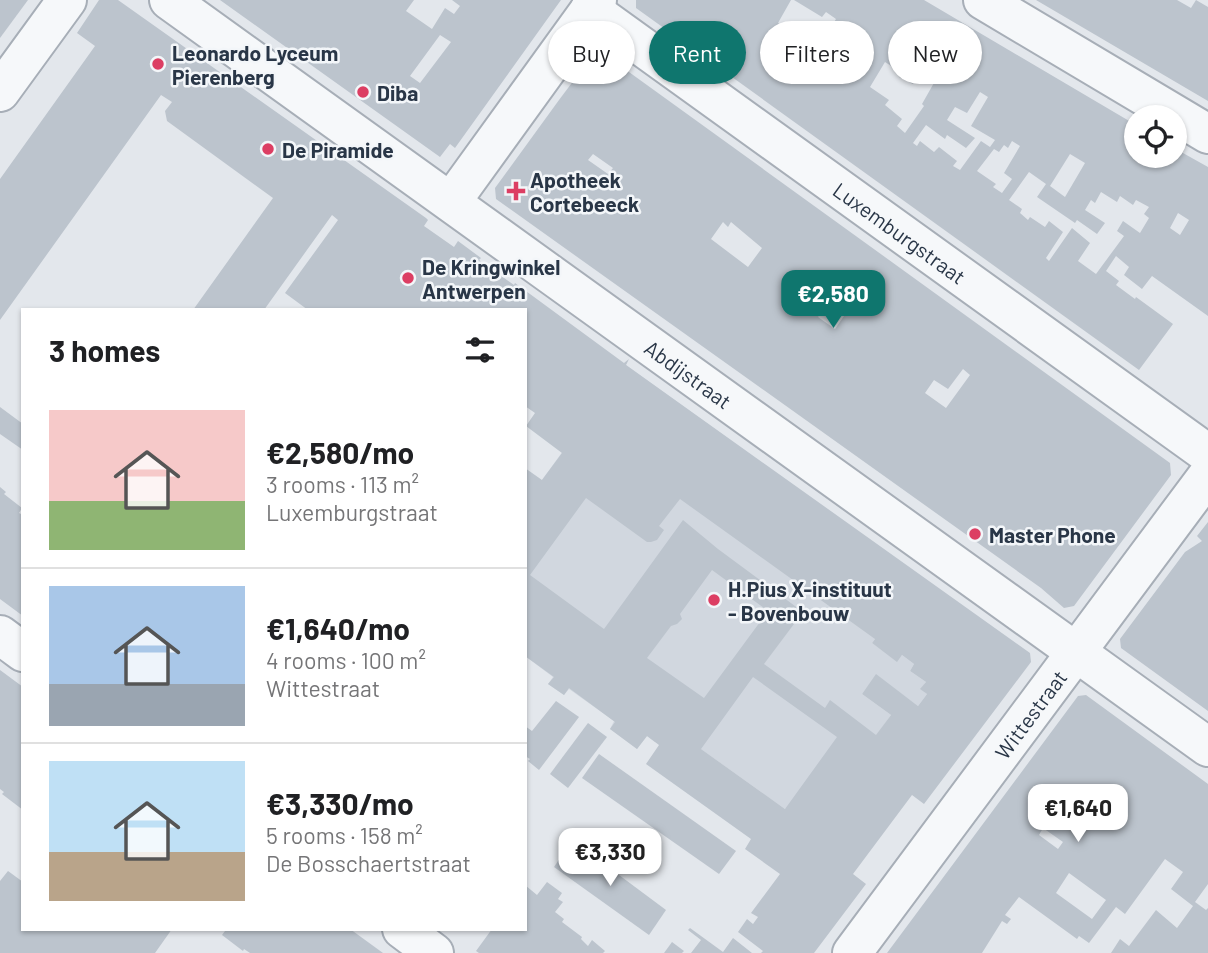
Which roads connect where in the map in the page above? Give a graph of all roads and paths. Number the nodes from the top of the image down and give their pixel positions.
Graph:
1 (67, 0) edge
2 (169, 0) edge
3 (983, 0) edge
4 (594, 5) edge
5 (0, 92) edge
6 (1208, 134) edge
7 (451, 202) junction
8 (1208, 454) edge
9 (1208, 475) edge
10 (0, 635) edge
11 (21, 651) edge
12 (1075, 651) junction
13 (1208, 747) edge
14 (405, 931) edge
15 (434, 953) edge
16 (852, 953) edge

1 - 5 street
2 - 7 street, Abdijstraat
3 - 6 street
4 - 7 street
4 - 8 street, Luxemburgstraat
7 - 12 street, Abdijstraat
9 - 12 street, Wittestraat
10 - 11 street
12 - 13 street, Abdijstraat
12 - 16 street, Wittestraat
14 - 15 street

